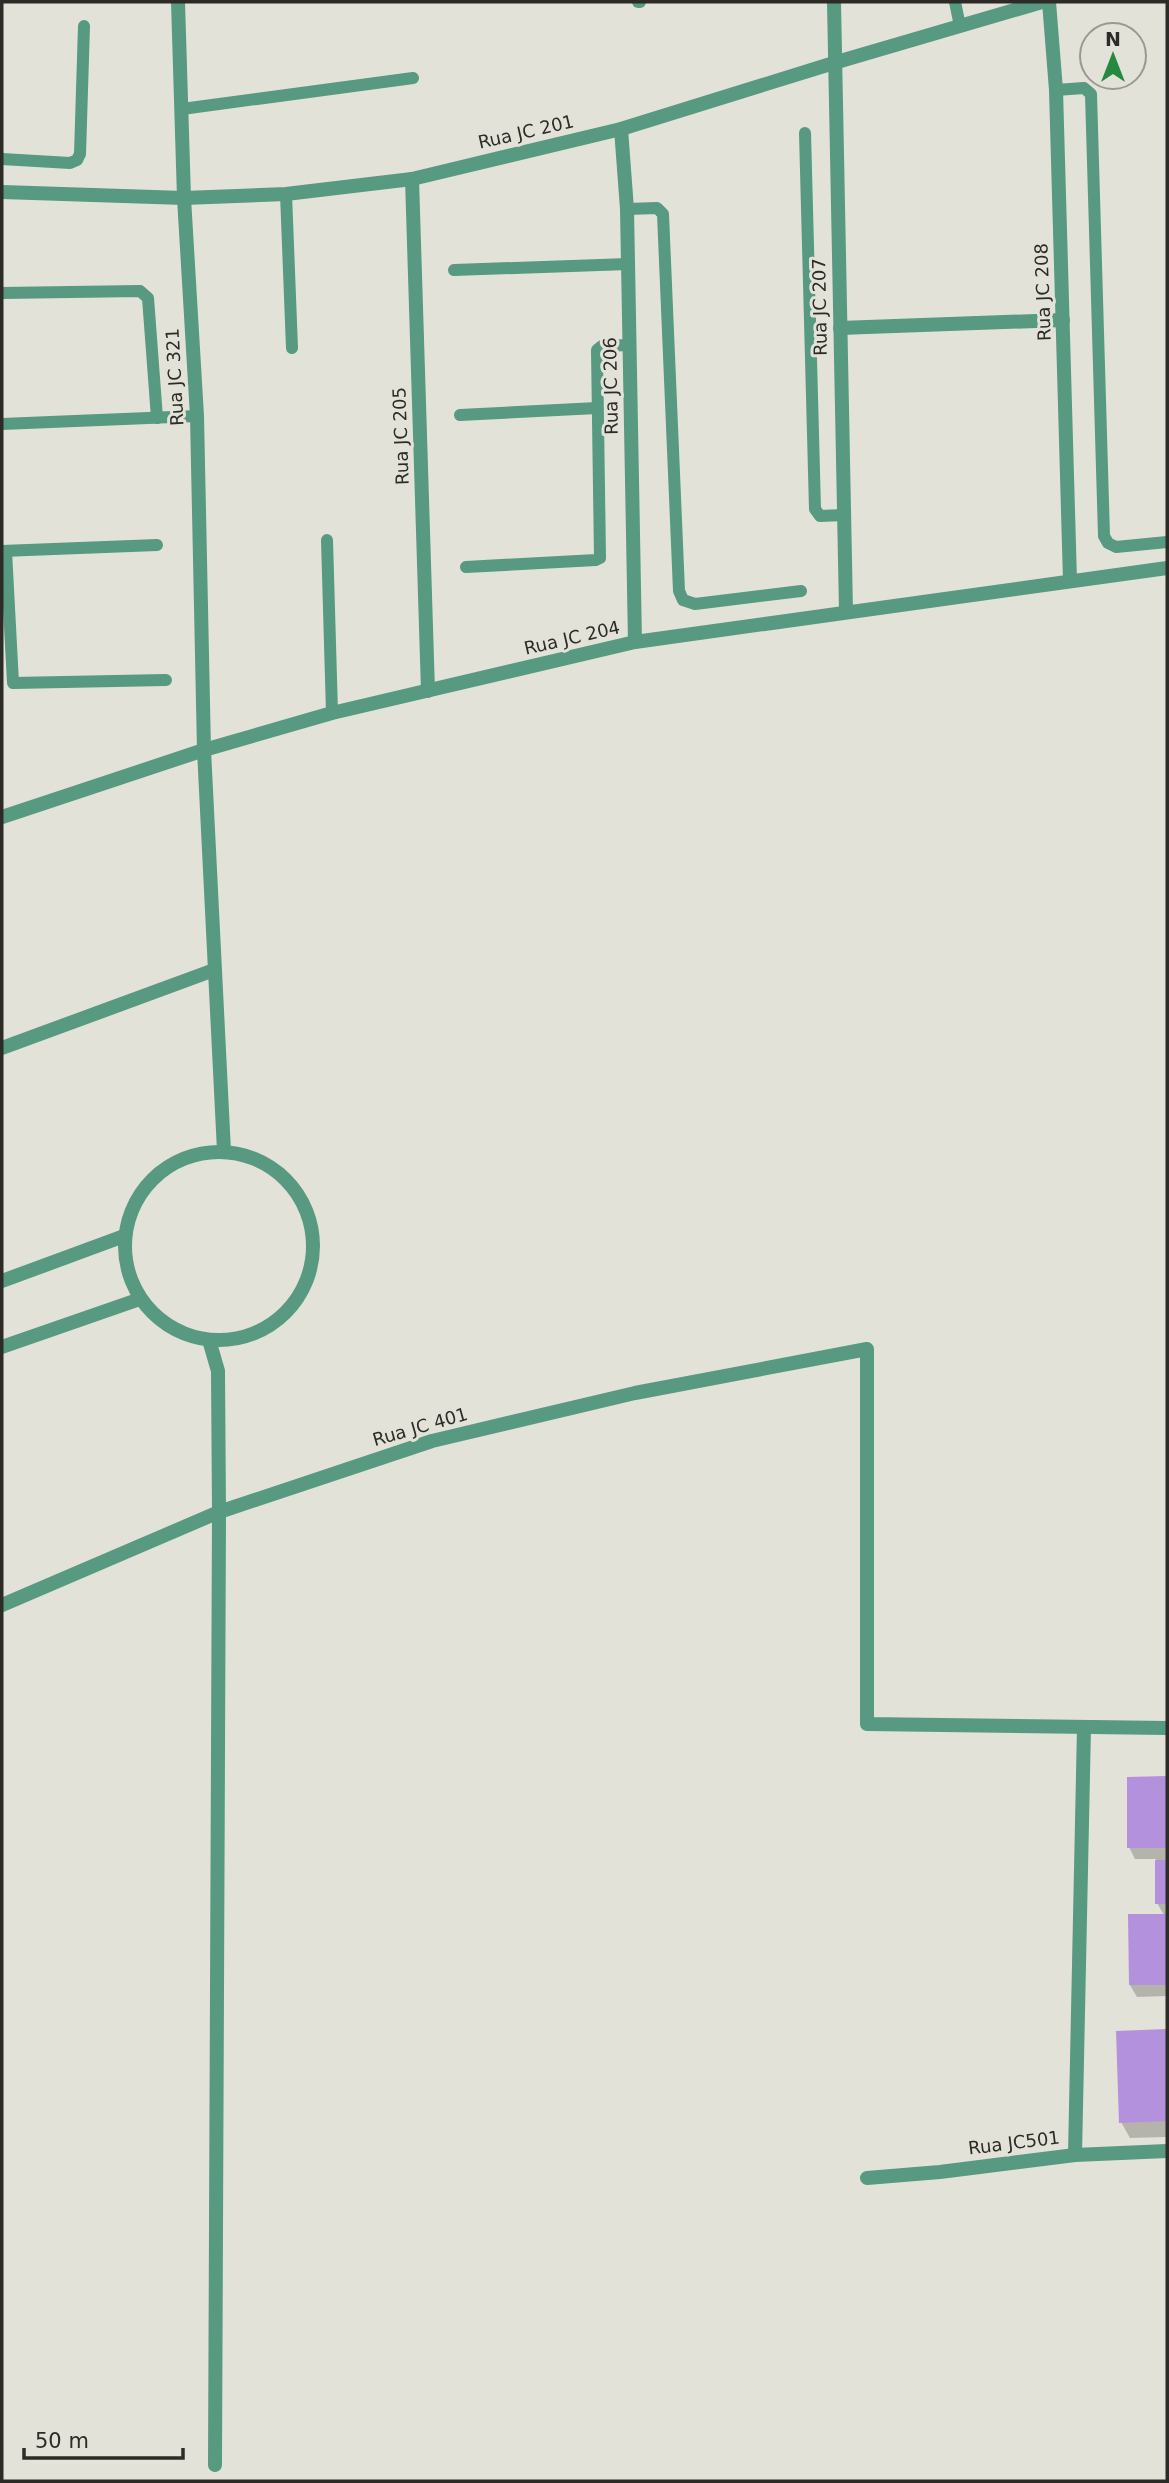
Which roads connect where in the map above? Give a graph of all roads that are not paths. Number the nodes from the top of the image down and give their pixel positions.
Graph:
1 (178, 2) edge
2 (834, 2) edge
3 (955, 2) edge
4 (1042, 2) edge
5 (1049, 2) edge
6 (84, 26) dead end
7 (960, 26) junction
8 (837, 62) junction
9 (413, 78) dead end
10 (1056, 90) junction
11 (182, 109) junction
12 (621, 129) junction
13 (805, 133) dead end
14 (2, 159) edge
15 (412, 179) junction
16 (2, 192) edge
17 (286, 194) junction
18 (184, 198) junction
19 (627, 209) junction
20 (628, 264) junction
21 (454, 270) dead end
22 (2, 293) edge
23 (1063, 320) junction
24 (840, 328) junction
25 (629, 345) junction
26 (292, 348) dead end
27 (597, 408) junction
28 (460, 415) dead end
29 (197, 416) junction
30 (157, 418) junction
31 (2, 424) edge
32 (844, 515) junction
33 (327, 540) dead end
34 (1167, 542) edge
35 (157, 545) dead end
36 (4, 551) edge
37 (466, 567) dead end
38 (1167, 568) edge
39 (1070, 581) junction
40 (800, 591) dead end
41 (846, 611) junction
42 (635, 642) junction
43 (166, 680) dead end
44 (428, 691) junction
45 (332, 713) junction
46 (204, 750) junction
47 (2, 817) edge
48 (215, 970) junction
49 (2, 1048) edge
50 (224, 1152) junction
51 (124, 1236) junction
52 (2, 1280) edge
53 (140, 1298) junction
54 (209, 1340) junction
55 (2, 1347) edge
56 (219, 1512) junction
57 (2, 1605) edge
58 (1084, 1727) junction
59 (1167, 1728) edge
60 (1167, 2151) edge
61 (1075, 2155) junction
62 (867, 2178) dead end
63 (215, 2465) dead end

1 - 11 street, Rua JC 321
2 - 8 street, Rua JC 207
3 - 7 lane
4 - 7 street, Rua JC 201
5 - 10 street, Rua JC 208
6 - 14 lane
7 - 8 street, Rua JC 201
8 - 12 street, Rua JC 201
8 - 24 street, Rua JC 207
9 - 11 lane
10 - 23 street, Rua JC 208
10 - 34 lane
11 - 18 street, Rua JC 321
12 - 15 street, Rua JC 201
12 - 19 street, Rua JC 206
13 - 32 lane
15 - 17 street, Rua JC 201
15 - 44 street, Rua JC 205
16 - 18 street, Rua JC 201
17 - 18 street, Rua JC 201
17 - 26 lane
18 - 29 street, Rua JC 321
19 - 20 street, Rua JC 206
19 - 40 lane
20 - 21 lane
20 - 25 street, Rua JC 206
22 - 30 lane
23 - 24 street
23 - 39 street, Rua JC 208
24 - 32 street, Rua JC 207
25 - 27 lane
25 - 42 street, Rua JC 206
27 - 28 lane
27 - 37 lane
29 - 30 lane
29 - 46 street, Rua JC 321
30 - 31 lane
32 - 41 street, Rua JC 207
33 - 45 lane
35 - 36 lane
36 - 43 lane
38 - 39 street, Rua JC 204
39 - 41 street, Rua JC 204
41 - 42 street, Rua JC 204
42 - 44 street, Rua JC 204
44 - 45 street, Rua JC 204
45 - 46 street, Rua JC 204
46 - 47 street, Rua JC 204
46 - 48 street, Rua JC 321
48 - 49 street
48 - 50 street, Rua JC 321
50 - 51 street
50 - 54 street
51 - 52 street
51 - 53 street
53 - 54 street
53 - 55 street
54 - 56 street
56 - 57 street, Rua JC 401
56 - 58 street, Rua JC 401
56 - 63 street
58 - 59 street
58 - 61 street
60 - 61 street, Rua JC501
61 - 62 street, Rua JC501

